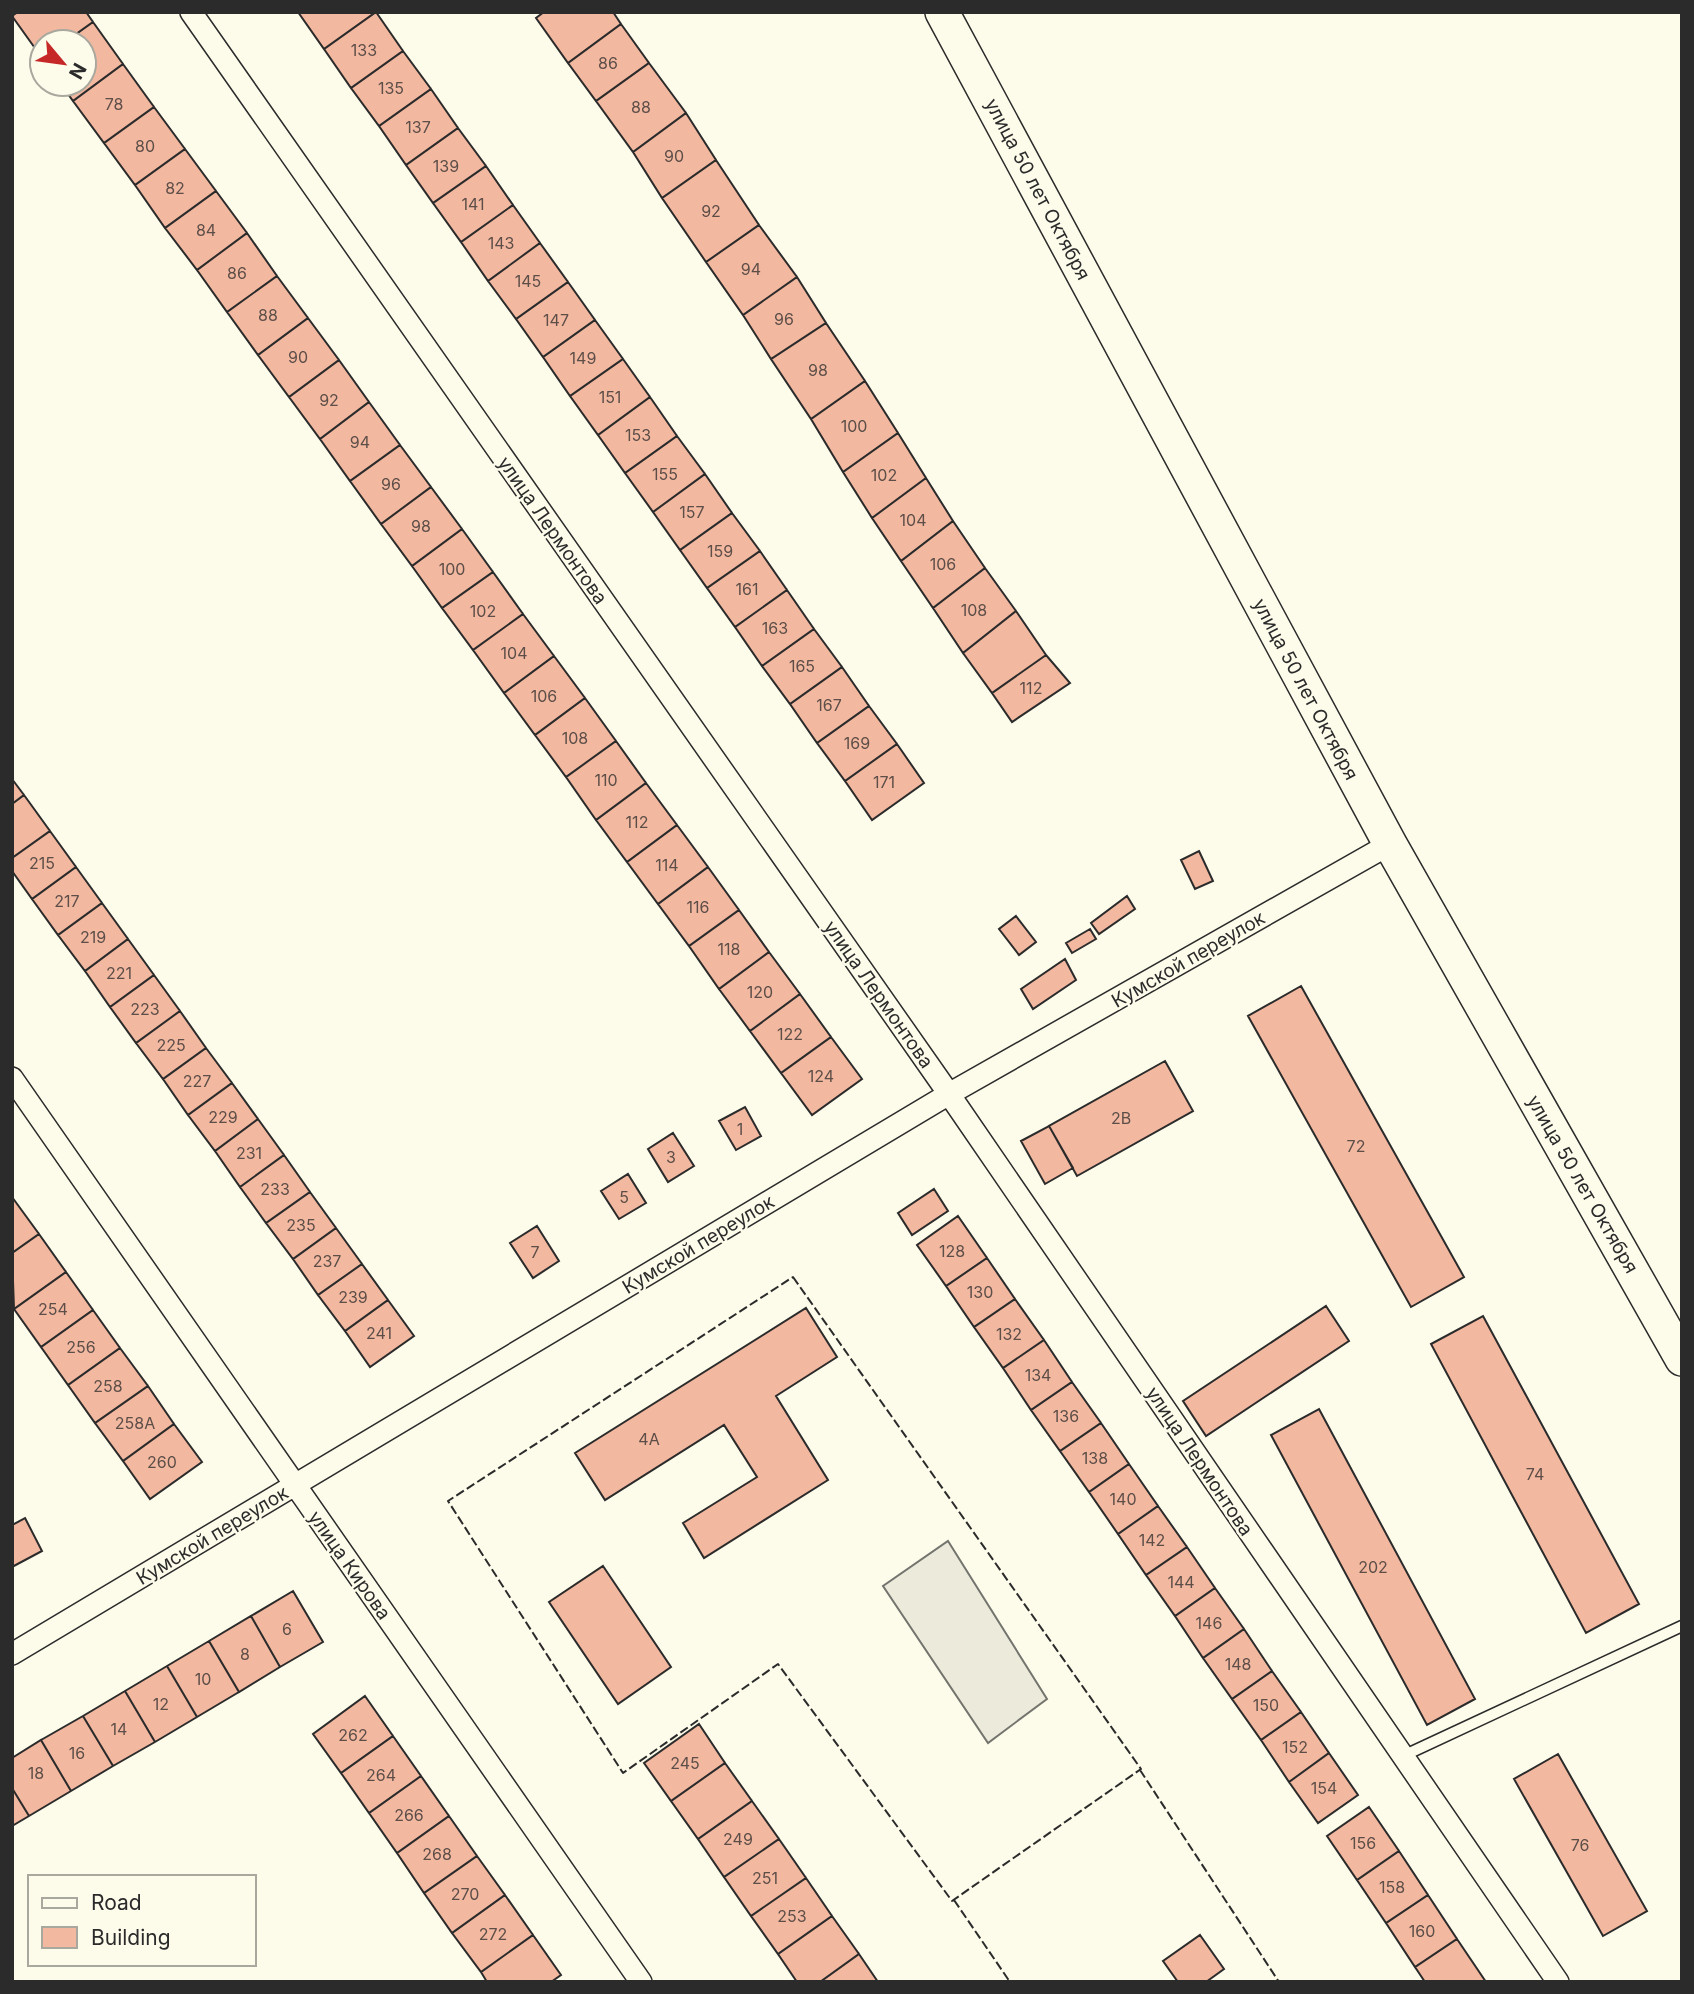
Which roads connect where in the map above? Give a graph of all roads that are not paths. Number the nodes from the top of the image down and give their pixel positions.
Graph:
1 (191, 12) edge
2 (942, 12) edge
3 (1390, 844) junction
4 (12, 1078) edge
5 (949, 1094) junction
6 (1682, 1359) edge
7 (295, 1486) junction
8 (1682, 1626) edge
9 (12, 1654) edge
10 (1403, 1756) junction
11 (642, 1982) edge
12 (1558, 1982) edge

1 - 5 street, улица Лермонтова
2 - 3 highway, улица 50 лет Октября
3 - 5 street, Кумской переулок
3 - 6 highway, улица 50 лет Октября
4 - 7 street, улица Кирова
5 - 7 street, Кумской переулок
5 - 10 street, улица Лермонтова
7 - 9 street, Кумской переулок
7 - 11 street, улица Кирова
8 - 10 lane
10 - 12 street, улица Лермонтова

